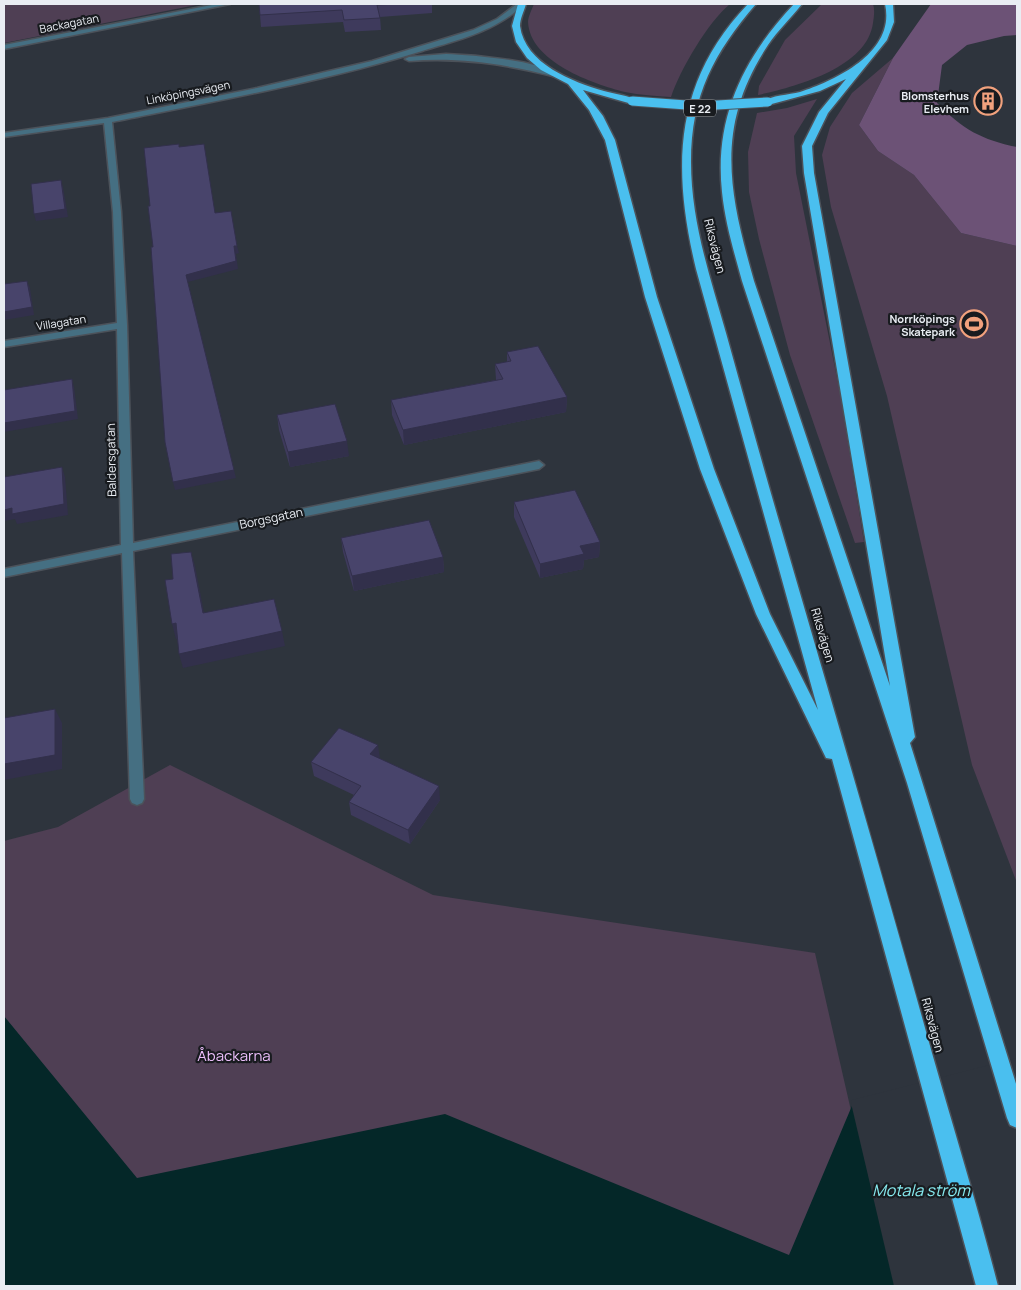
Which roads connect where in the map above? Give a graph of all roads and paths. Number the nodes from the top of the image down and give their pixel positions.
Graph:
1 (227, 4) edge
2 (522, 4) edge
3 (752, 4) edge
4 (798, 4) edge
5 (898, 4) edge
6 (890, 8) edge
7 (4, 47) edge
8 (374, 63) junction
9 (862, 66) junction
10 (553, 74) junction
11 (570, 81) junction
12 (108, 120) junction
13 (4, 135) edge
14 (122, 325) junction
15 (4, 344) edge
16 (539, 465) dead end
17 (127, 548) junction
18 (4, 573) edge
19 (915, 783) junction
20 (849, 787) junction
21 (137, 799) dead end
22 (1017, 1118) edge
23 (987, 1286) edge

1 - 7 street, Backagatan
2 - 8 street, Linköpingsvägen
2 - 10 highway, E 22
3 - 20 highway, Riksvägen
4 - 19 highway, Riksvägen
5 - 6 highway, E 22
6 - 9 highway, E 22
8 - 10 street, Linköpingsvägen
8 - 12 street, Linköpingsvägen
9 - 11 highway, E 22, bridge
9 - 19 highway
10 - 11 highway, E 22
11 - 20 highway
12 - 13 street, Linköpingsvägen
12 - 14 street, Baldersgatan
14 - 15 street, Villagatan
14 - 17 street, Baldersgatan
16 - 17 street, Borgsgatan
17 - 18 street, Borgsgatan
17 - 21 street, Baldersgatan
19 - 22 highway, Riksvägen
20 - 23 highway, Riksvägen

